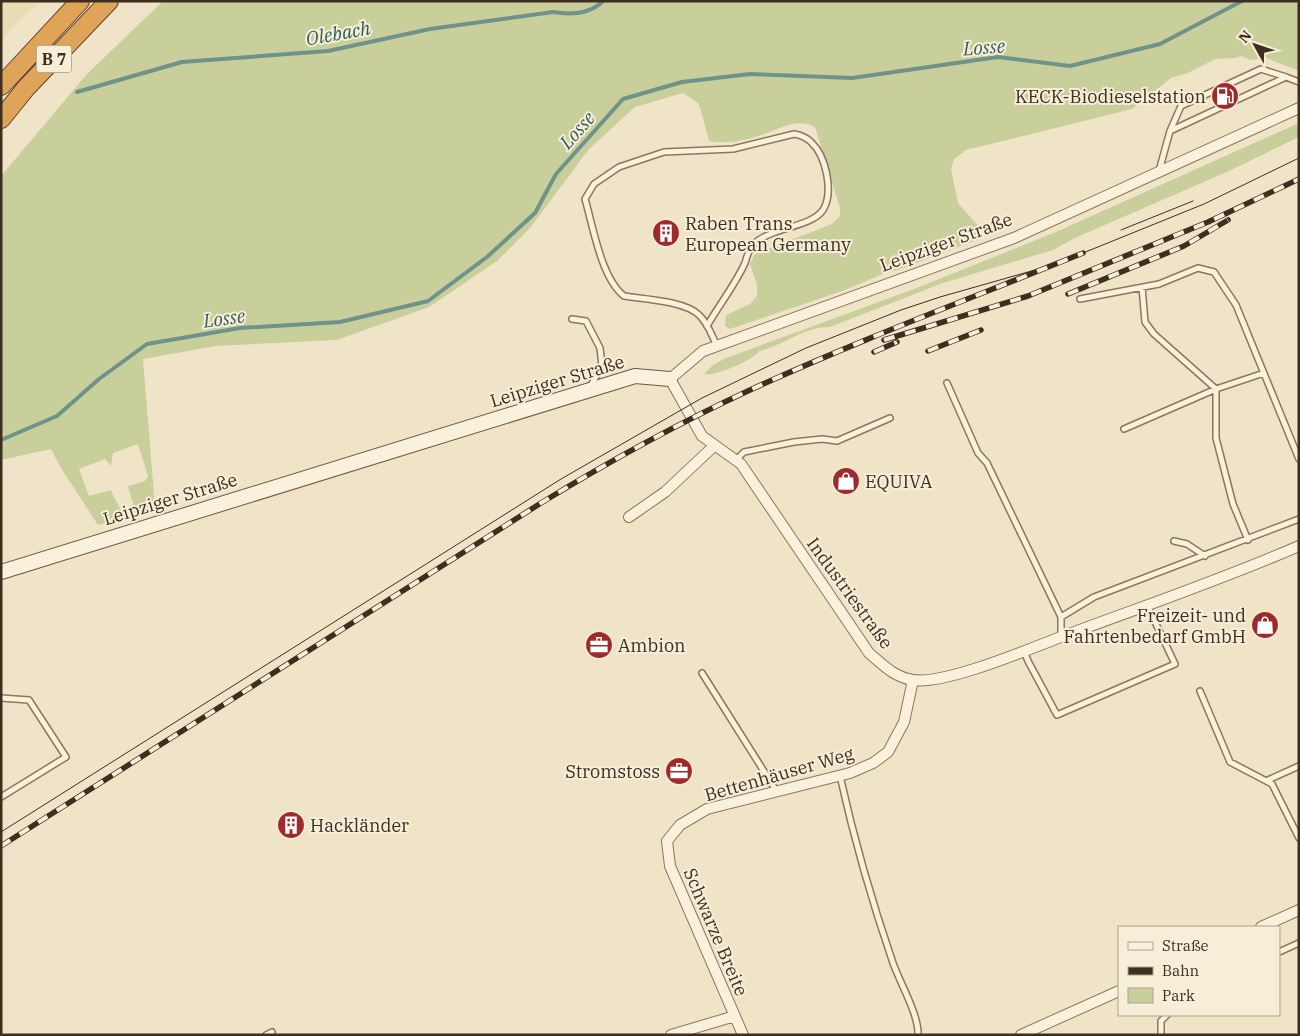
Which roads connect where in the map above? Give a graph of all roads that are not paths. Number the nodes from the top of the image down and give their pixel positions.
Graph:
1 (80, 1) edge
2 (110, 1) edge
3 (1286, 77) junction
4 (1299, 82) edge
5 (1, 86) edge
6 (1299, 108) edge
7 (1, 119) edge
8 (1170, 131) junction
9 (1159, 171) junction
10 (1142, 287) junction
11 (1080, 299) dead end
12 (572, 319) dead end
13 (707, 326) junction
14 (717, 346) junction
15 (1264, 373) junction
16 (670, 379) junction
17 (947, 383) dead end
18 (1216, 389) junction
19 (589, 390) junction
20 (890, 418) dead end
21 (1124, 429) dead end
22 (714, 446) junction
23 (1299, 459) edge
24 (736, 461) junction
25 (629, 517) dead end
26 (1299, 519) edge
27 (1248, 540) junction
28 (1174, 541) dead end
29 (1299, 546) edge
30 (1205, 556) junction
31 (1, 572) edge
32 (1146, 605) junction
33 (1061, 617) junction
34 (1061, 637) junction
35 (1024, 651) junction
36 (702, 673) dead end
37 (913, 680) junction
38 (1200, 691) dead end
39 (1, 698) edge
40 (1299, 766) edge
41 (840, 776) junction
42 (1268, 780) junction
43 (777, 792) junction
44 (1, 797) edge
45 (1299, 838) edge
46 (667, 841) joint
47 (1299, 910) edge
48 (1263, 926) edge
49 (1299, 943) edge
50 (1280, 952) edge
51 (1118, 991) edge
52 (735, 1016) junction
53 (1166, 1016) edge
54 (272, 1032) dead end
55 (1035, 1032) edge
56 (266, 1035) edge
57 (670, 1035) edge
58 (744, 1035) edge
59 (918, 1035) edge
60 (1021, 1035) edge
61 (1161, 1035) edge

1 - 5 highway, B 7
2 - 7 highway, B 7
3 - 4 lane
3 - 8 lane
3 - 8 lane
6 - 9 street, Leipziger Straße
8 - 9 lane
9 - 14 street, Leipziger Straße
10 - 11 lane
10 - 15 lane
10 - 18 lane
12 - 19 lane
13 - 13 lane
13 - 14 lane
14 - 16 street, Leipziger Straße
15 - 18 lane
15 - 23 lane
16 - 19 street, Leipziger Straße
16 - 22 street, Industriestraße
17 - 33 lane
18 - 21 lane
18 - 27 lane
19 - 31 street, Leipziger Straße
20 - 24 lane
22 - 24 street, Industriestraße
22 - 25 street
24 - 37 street, Industriestraße
26 - 27 lane
27 - 30 lane
28 - 30 lane
29 - 32 street, Industriestraße
30 - 33 lane
32 - 34 street, Industriestraße
32 - 35 lane
33 - 34 lane
34 - 35 street, Industriestraße
35 - 37 street, Industriestraße
36 - 43 lane
37 - 41 street, Bettenhäuser Weg
38 - 42 lane
39 - 44 lane
40 - 42 lane
41 - 43 street, Bettenhäuser Weg
41 - 59 lane
42 - 45 lane
43 - 46 street, Bettenhäuser Weg
46 - 52 street, Schwarze Breite
47 - 48 street
49 - 50 lane
51 - 55 street
52 - 57 street
52 - 58 street, Schwarze Breite
53 - 61 lane
54 - 56 lane
55 - 60 street

